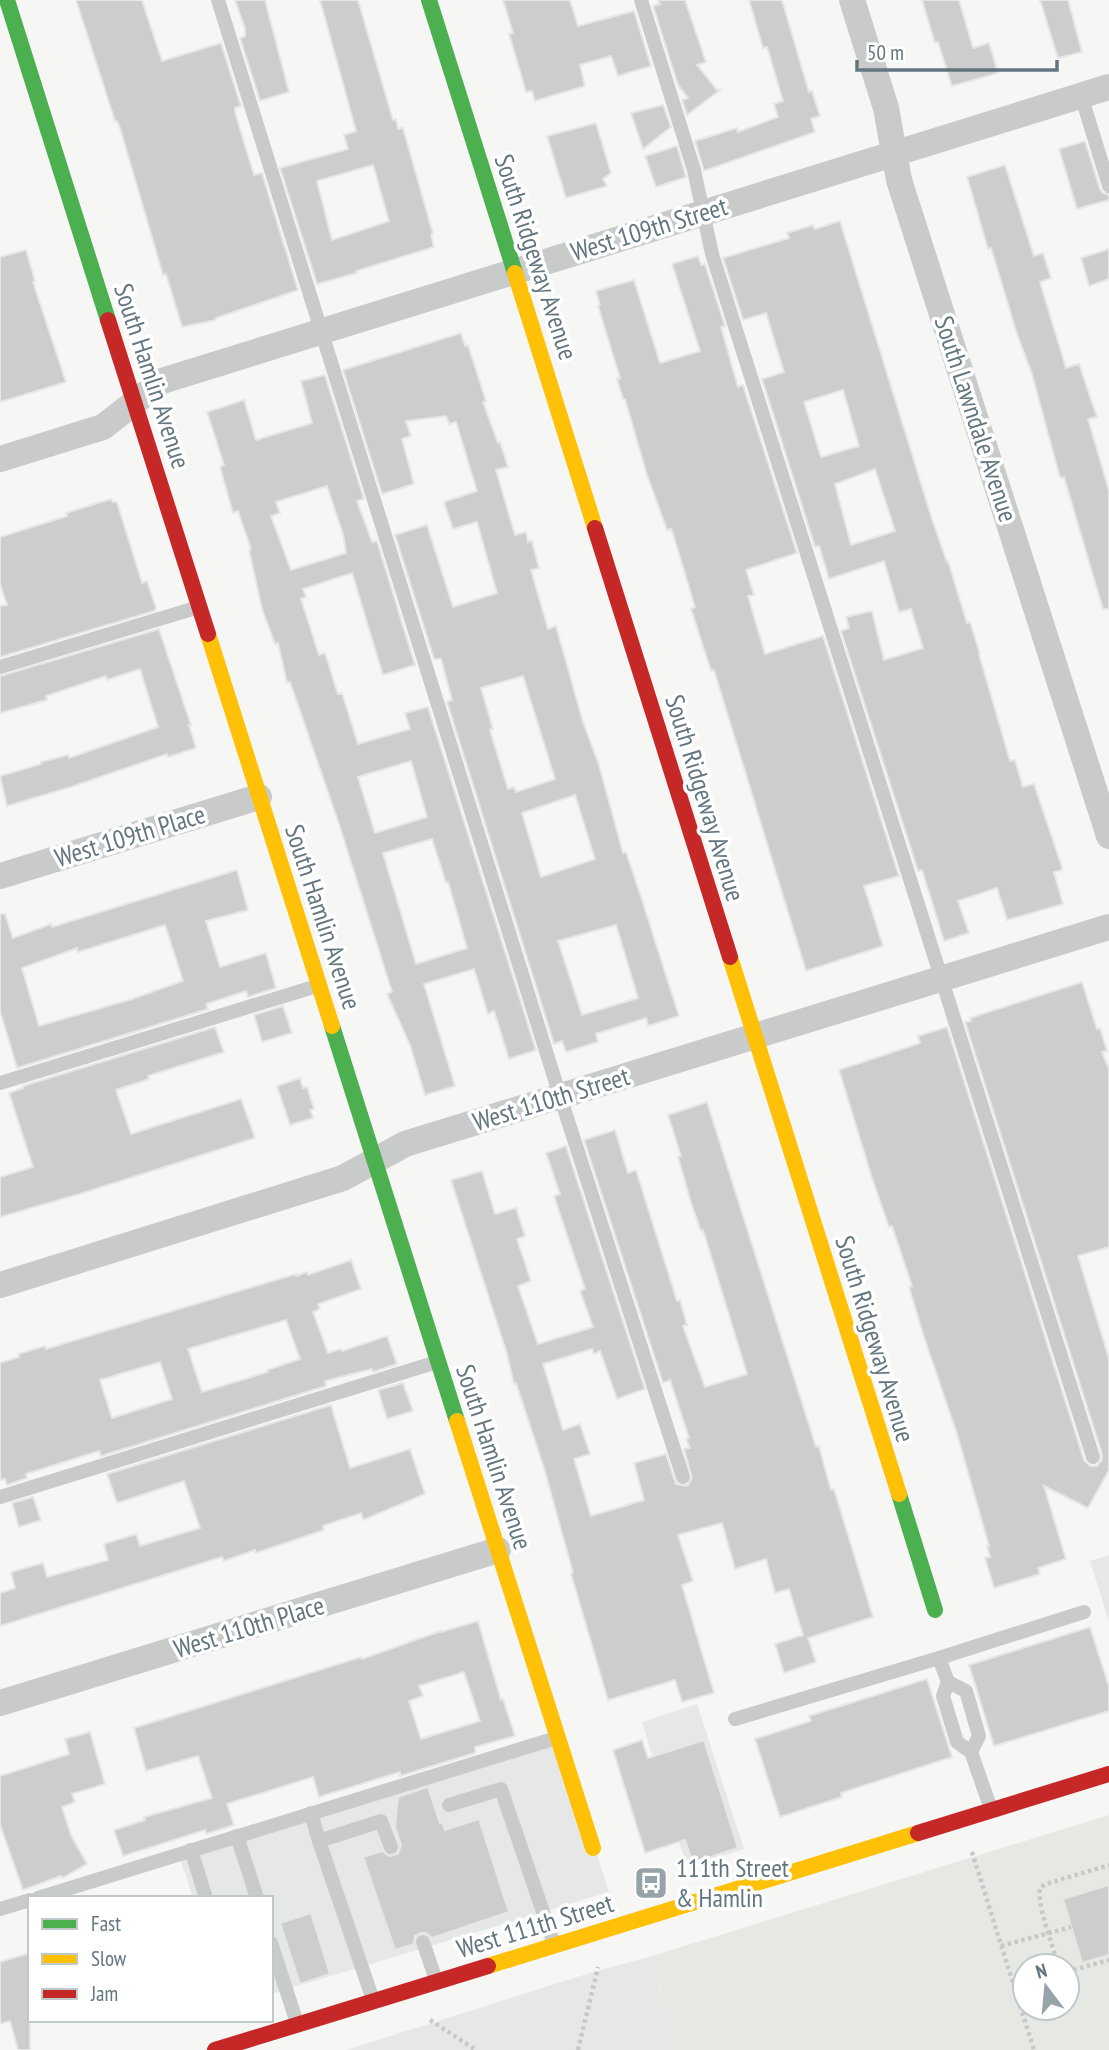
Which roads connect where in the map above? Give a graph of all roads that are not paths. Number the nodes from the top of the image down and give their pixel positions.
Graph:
1 (7, 0) edge
2 (218, 0) edge
3 (429, 0) edge
4 (641, 0) edge
5 (852, 0) edge
6 (1109, 87) edge
7 (1081, 96) junction
8 (895, 153) junction
9 (1109, 186) edge
10 (702, 213) junction
11 (515, 271) junction
12 (323, 331) junction
13 (134, 403) junction
14 (0, 459) edge
15 (199, 607) junction
16 (0, 667) edge
17 (259, 797) junction
18 (1109, 835) edge
19 (0, 876) edge
20 (1109, 927) edge
21 (942, 978) junction
22 (319, 985) junction
23 (754, 1036) junction
24 (0, 1083) edge
25 (560, 1096) junction
26 (374, 1161) junction
27 (0, 1285) edge
28 (438, 1361) junction
29 (1093, 1457) dead end
30 (683, 1477) dead end
31 (0, 1497) edge
32 (498, 1550) junction
33 (935, 1611) dead end
34 (1084, 1612) dead end
35 (939, 1658) junction
36 (948, 1682) junction
37 (0, 1703) edge
38 (735, 1719) dead end
39 (557, 1737) junction
40 (971, 1752) junction
41 (1109, 1774) edge
42 (449, 1805) dead end
43 (992, 1810) junction
44 (311, 1813) junction
45 (237, 1836) junction
46 (319, 1841) junction
47 (391, 1847) dead end
48 (593, 1848) dead end
49 (191, 1850) junction
50 (44, 1896) edge
51 (205, 1896) edge
52 (256, 1896) edge
53 (28, 1901) edge
54 (0, 1909) edge
55 (422, 1942) dead end
56 (555, 1945) junction
57 (273, 1949) edge
58 (436, 1982) junction
59 (373, 2001) junction
60 (247, 2022) edge
61 (297, 2025) junction
62 (253, 2039) junction
63 (215, 2050) edge

1 - 13 street, South Hamlin Avenue
2 - 12 lane
3 - 11 street, South Ridgeway Avenue
4 - 10 lane
5 - 8 street, South Lawndale Avenue
6 - 7 street, West 109th Street
7 - 8 street, West 109th Street
7 - 9 lane
8 - 10 street, West 109th Street
8 - 18 street, South Lawndale Avenue
10 - 11 street, West 109th Street
10 - 21 lane
11 - 12 street, West 109th Street
11 - 23 street, South Ridgeway Avenue
12 - 13 street, West 109th Street
12 - 25 lane
13 - 14 street, West 109th Street
13 - 15 street, South Hamlin Avenue
15 - 16 lane
15 - 17 street, South Hamlin Avenue
17 - 19 street, West 109th Place
17 - 22 street, South Hamlin Avenue
20 - 21 street, West 110th Street
21 - 23 street, West 110th Street
21 - 29 lane
22 - 24 lane
22 - 26 street, South Hamlin Avenue
23 - 25 street, West 110th Street
23 - 33 street, South Ridgeway Avenue
25 - 26 street, West 110th Street
25 - 30 lane
26 - 27 street, West 110th Street
26 - 28 street, South Hamlin Avenue
28 - 31 lane
28 - 32 street, South Hamlin Avenue
32 - 37 street, West 110th Place
32 - 39 street, South Hamlin Avenue
34 - 35 lane
35 - 36 lane
35 - 38 lane
36 - 40 lane
36 - 40 lane
39 - 44 lane
39 - 48 street, South Hamlin Avenue
40 - 43 lane
41 - 43 street, West 111th Street
42 - 56 lane
43 - 56 street, West 111th Street
44 - 45 lane
44 - 46 lane
45 - 49 lane
45 - 52 lane
46 - 47 lane
46 - 59 lane
49 - 50 lane
49 - 51 lane
53 - 54 lane
55 - 58 lane
56 - 58 street, West 111th Street
57 - 61 lane
58 - 59 street, West 111th Street
59 - 61 street, West 111th Street
60 - 62 lane
61 - 62 street, West 111th Street
62 - 63 street, West 111th Street

